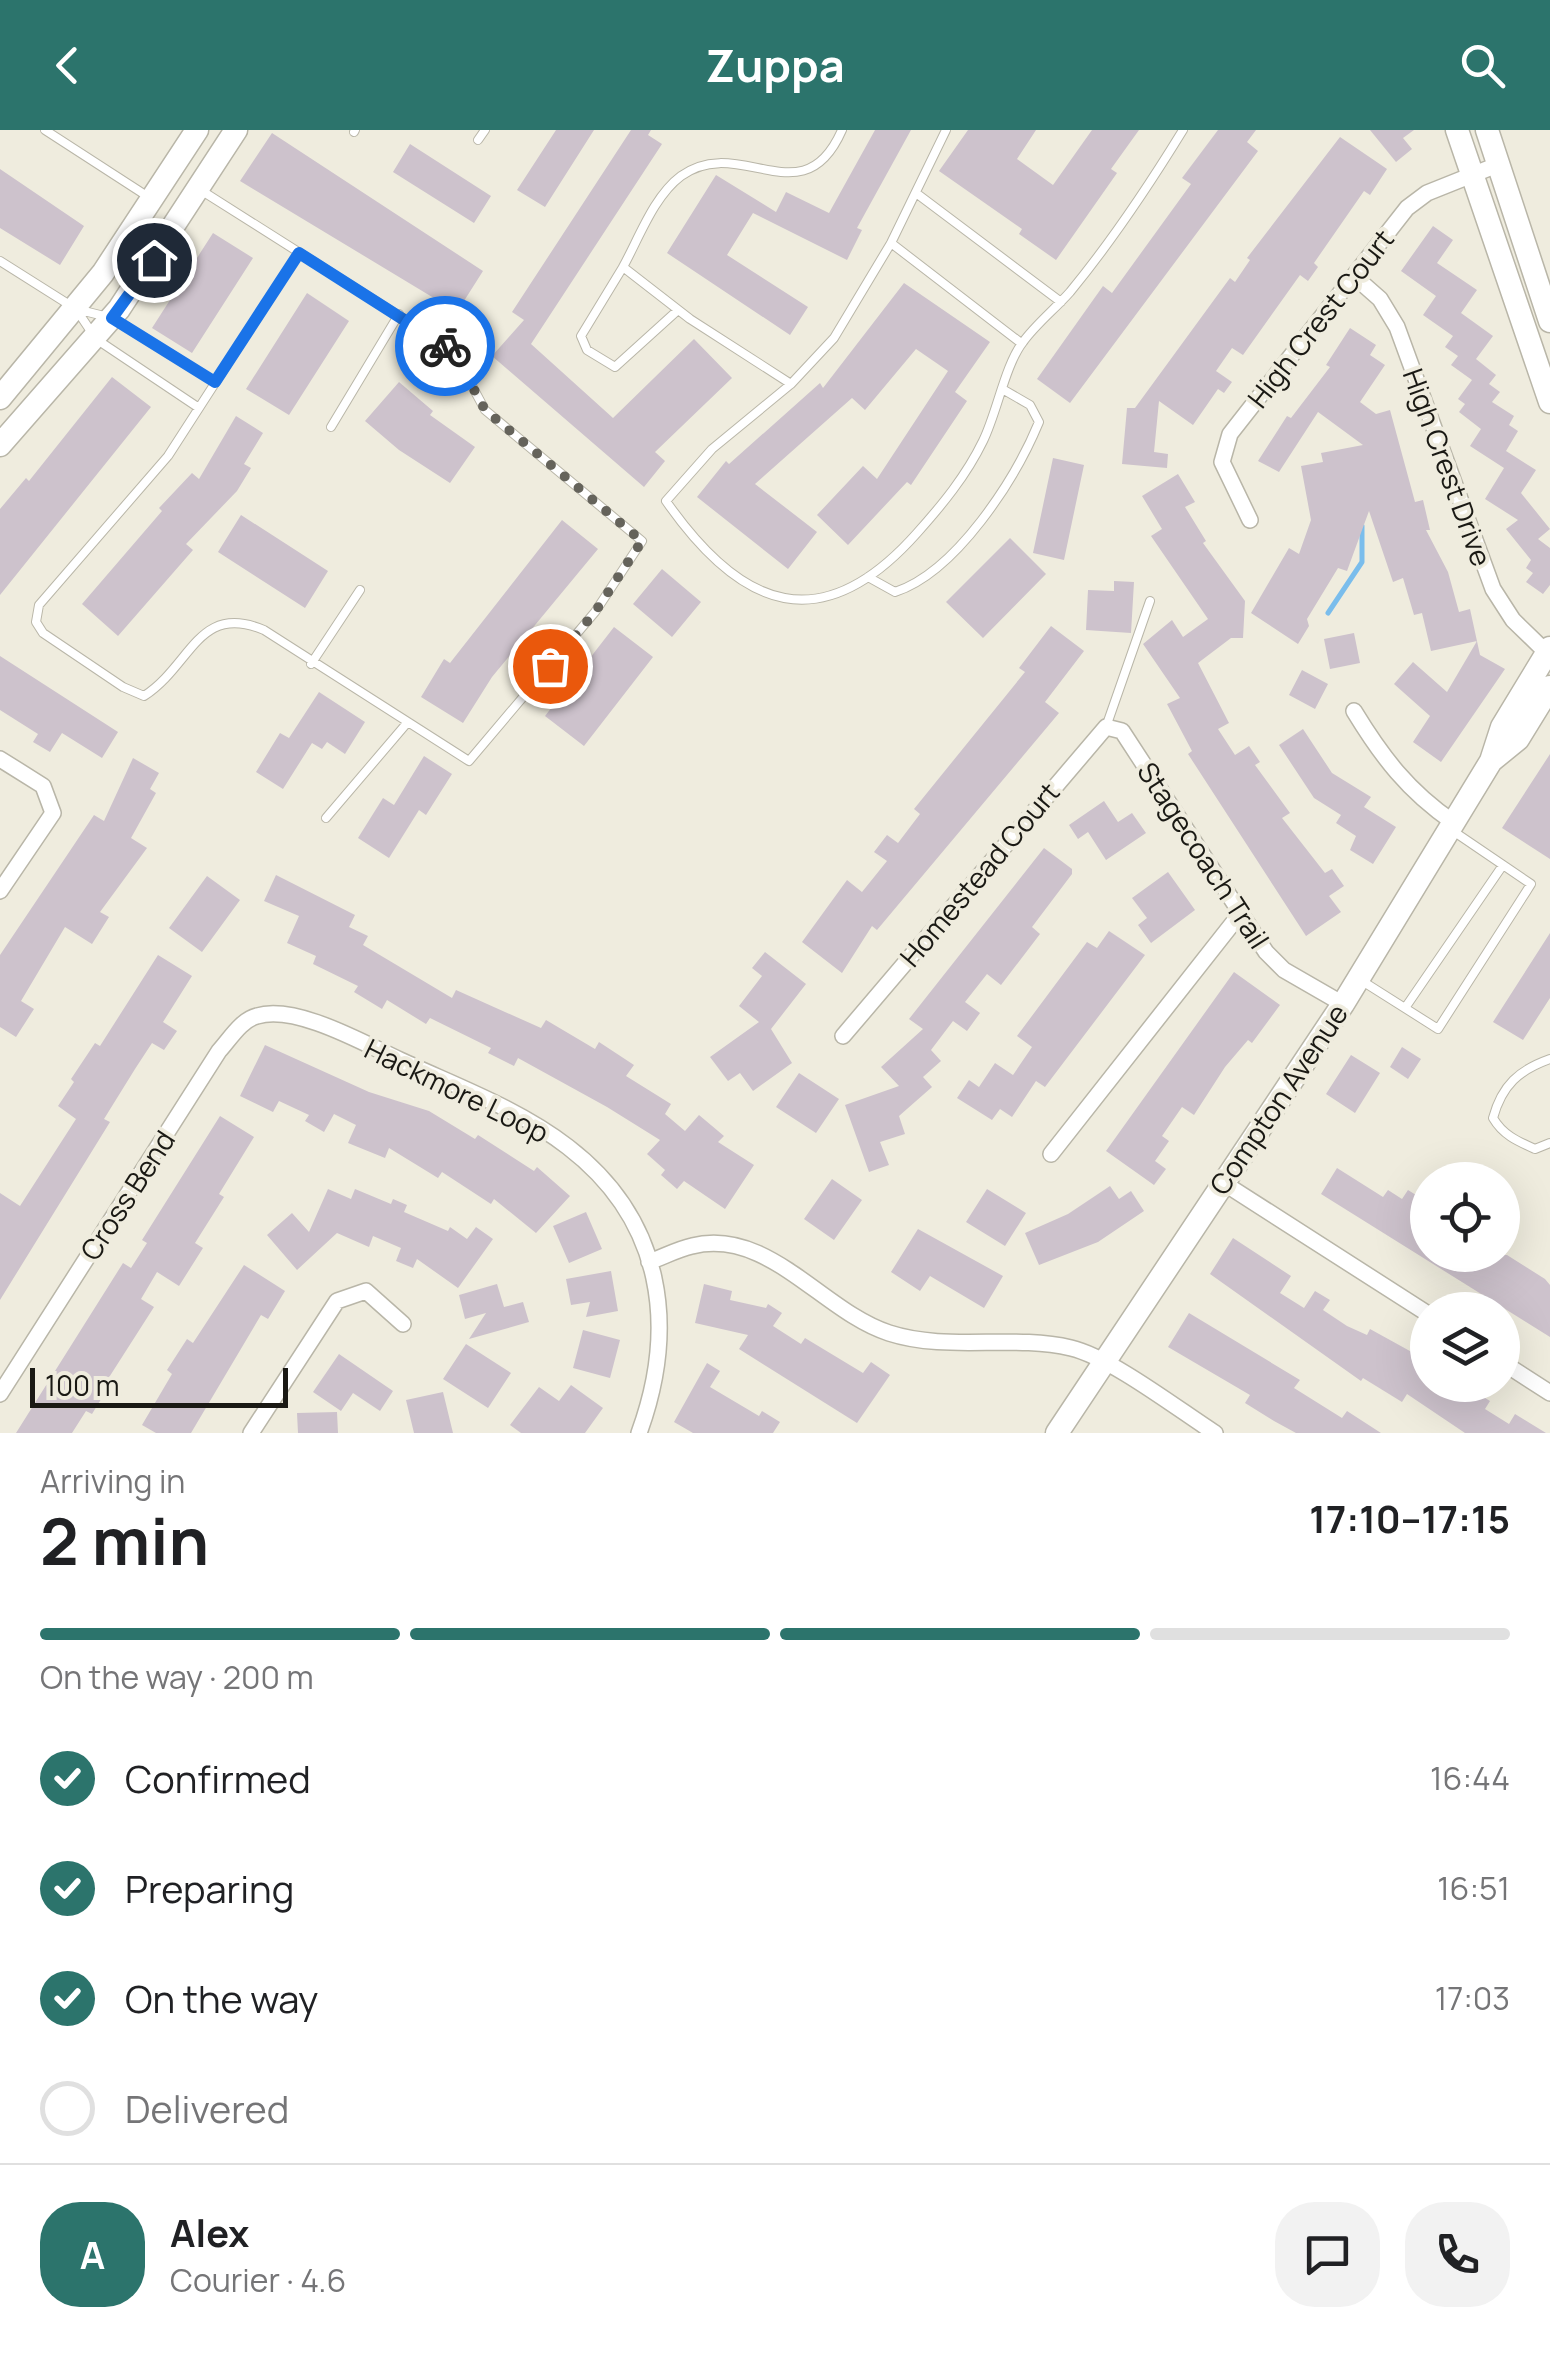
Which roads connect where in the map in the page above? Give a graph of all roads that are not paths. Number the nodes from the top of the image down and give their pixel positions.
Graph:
1 (44, 130) edge
2 (197, 130) edge
3 (236, 130) edge
4 (485, 130) edge
5 (842, 130) edge
6 (946, 130) edge
7 (1183, 130) edge
8 (1457, 130) edge
9 (1487, 130) edge
10 (478, 140) dead end
11 (1498, 166) junction
12 (1472, 174) junction
13 (199, 189) junction
14 (916, 192) junction
15 (152, 199) junction
16 (892, 243) junction
17 (299, 253) junction
18 (0, 261) edge
19 (1540, 264) edge
20 (623, 267) junction
21 (1355, 278) junction
22 (1061, 302) junction
23 (76, 309) junction
24 (678, 310) junction
25 (399, 314) junction
26 (112, 318) junction
27 (1550, 321) edge
28 (96, 339) junction
29 (1021, 344) junction
30 (215, 382) junction
31 (791, 384) junction
32 (1004, 390) junction
33 (0, 398) edge
34 (1550, 402) edge
35 (199, 408) junction
36 (331, 427) dead end
37 (0, 445) edge
38 (1250, 520) dead end
39 (868, 576) junction
40 (360, 590) dead end
41 (1150, 601) dead end
42 (1548, 650) edge
43 (311, 664) junction
44 (1550, 687) edge
45 (1354, 711) dead end
46 (407, 723) junction
47 (1114, 729) junction
48 (0, 758) edge
49 (1491, 761) junction
50 (326, 818) dead end
51 (1451, 826) junction
52 (1503, 865) junction
53 (0, 891) edge
54 (1240, 914) junction
55 (1358, 979) junction
56 (1343, 1004) junction
57 (1405, 1008) junction
58 (270, 1014) joint
59 (843, 1036) dead end
60 (1550, 1058) edge
61 (1550, 1143) edge
62 (1051, 1154) dead end
63 (1222, 1182) junction
64 (650, 1262) junction
65 (1410, 1302) edge
66 (402, 1324) dead end
67 (1102, 1362) junction
68 (1520, 1373) edge
69 (1550, 1392) edge
70 (0, 1394) edge
71 (252, 1433) edge
72 (639, 1433) edge
73 (1057, 1433) edge
74 (1215, 1433) edge

1 - 15 lane
2 - 15 main road
3 - 13 main road
4 - 10 lane
5 - 20 lane
6 - 14 lane
7 - 22 lane
8 - 12 main road
9 - 11 main road
11 - 12 street, High Crest Court
11 - 19 main road
12 - 21 street, High Crest Court
12 - 34 main road
13 - 17 lane
13 - 26 main road
14 - 16 lane
14 - 22 lane
15 - 23 main road
16 - 29 lane
16 - 31 lane
17 - 25 lane
17 - 30 lane
18 - 23 lane
19 - 27 main road
20 - 24 lane
20 - 24 lane
21 - 38 street, High Crest Court
21 - 42 street, High Crest Drive
22 - 29 lane
23 - 26 lane
23 - 28 lane
23 - 33 main road
24 - 31 lane
25 - 36 lane
25 - 46 lane
26 - 28 main road
26 - 30 lane
28 - 35 lane
28 - 37 main road
29 - 32 lane
30 - 35 lane
31 - 39 lane
32 - 39 lane
32 - 39 lane
35 - 43 lane
40 - 43 lane
41 - 47 lane
42 - 49 main road, Compton Avenue
43 - 46 lane
44 - 49 main road, Compton Avenue
45 - 51 street
46 - 50 lane
47 - 54 street, Stagecoach Trail
47 - 59 street, Homestead Court
48 - 53 street
49 - 51 main road, Compton Avenue
51 - 52 lane
51 - 55 main road, Compton Avenue
52 - 57 lane
52 - 57 lane
54 - 56 street, Stagecoach Trail
54 - 62 street
55 - 56 main road, Compton Avenue
55 - 57 lane
56 - 63 main road, Compton Avenue
58 - 64 street, Hackmore Loop
58 - 70 street, Cross Bend
60 - 61 lane
63 - 65 street
63 - 67 main road, Compton Avenue
64 - 67 street
64 - 72 street, Hackmore Loop
66 - 71 street
67 - 73 main road, Compton Avenue
67 - 74 street
68 - 69 street

